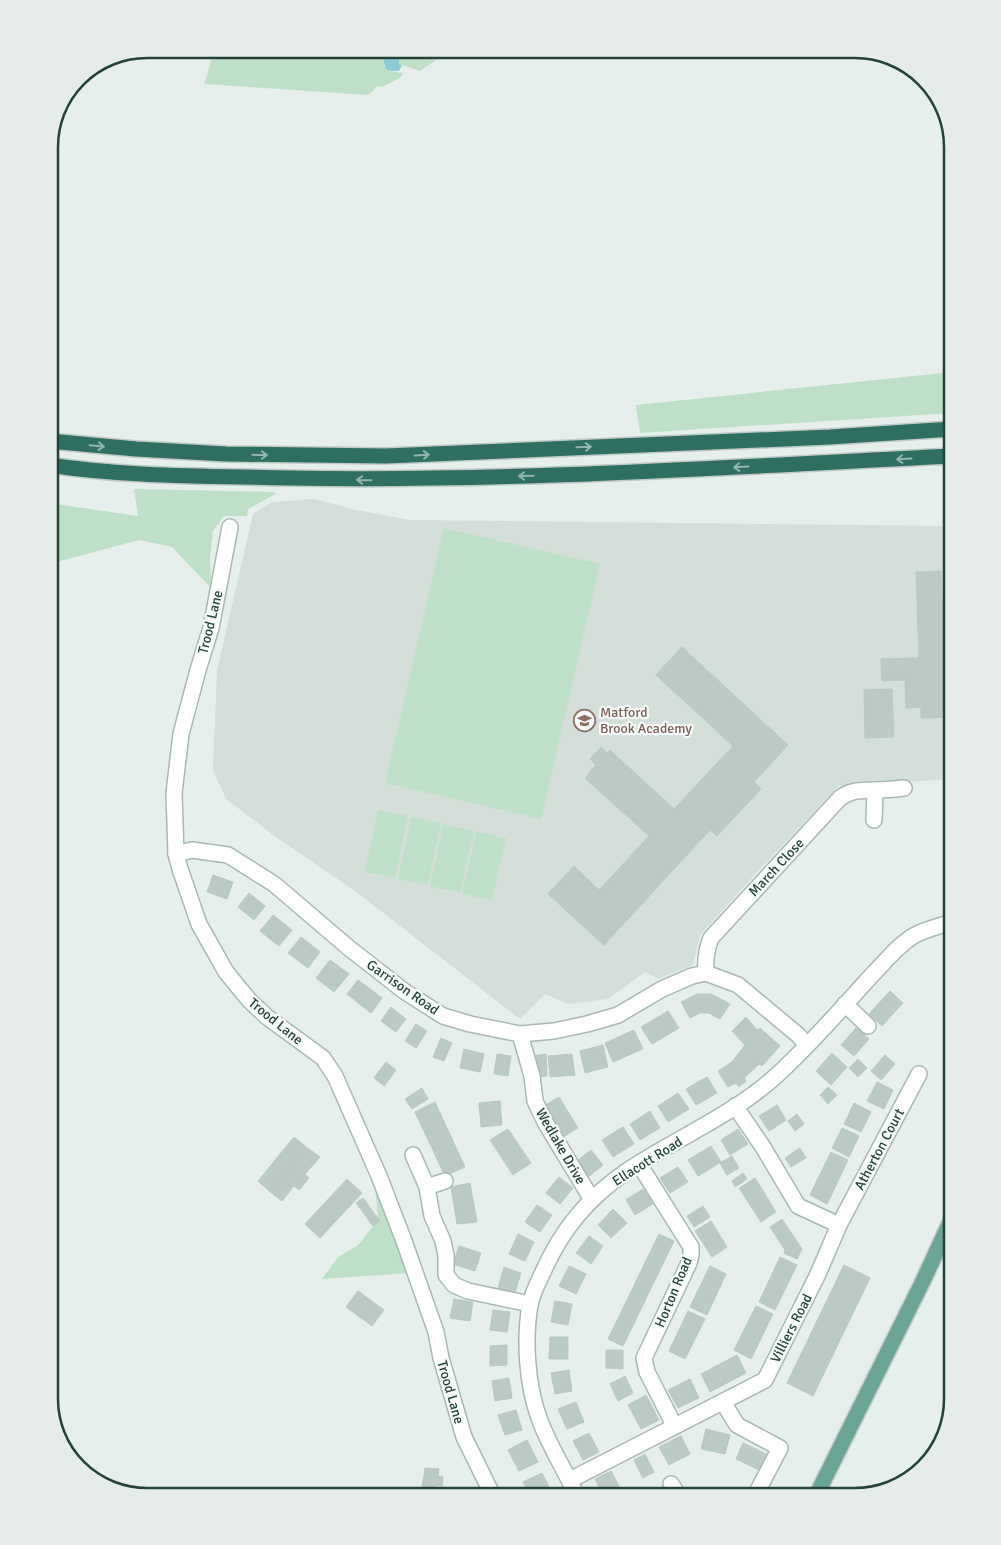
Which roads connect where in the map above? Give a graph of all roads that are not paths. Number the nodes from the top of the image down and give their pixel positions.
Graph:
1 (944, 429) edge
2 (58, 443) edge
3 (944, 456) edge
4 (58, 466) edge
5 (230, 527) dead end
6 (904, 788) dead end
7 (874, 790) junction
8 (874, 820) dead end
9 (176, 854) junction
10 (944, 925) edge
11 (706, 973) junction
12 (845, 1004) junction
13 (868, 1026) dead end
14 (520, 1034) junction
15 (808, 1045) junction
16 (919, 1074) dead end
17 (735, 1106) junction
18 (413, 1155) dead end
19 (639, 1164) junction
20 (445, 1181) dead end
21 (427, 1187) junction
22 (592, 1198) junction
23 (839, 1224) junction
24 (944, 1235) edge
25 (530, 1304) junction
26 (723, 1402) junction
27 (674, 1425) junction
28 (570, 1480) junction
29 (489, 1487) edge
30 (574, 1488) edge
31 (760, 1488) edge
32 (820, 1488) edge

2 -> 1 highway
3 -> 4 highway
5 - 9 street, Trood Lane
6 - 7 street, March Close
7 - 8 street
7 - 11 street, March Close
9 - 14 street, Garrison Road
9 - 29 street, Trood Lane
10 - 12 street, Ellacott Road
11 - 14 street, Garrison Road
11 - 15 street
12 - 13 street
12 - 15 street, Ellacott Road
14 - 22 street, Wedlake Drive
15 - 17 street, Ellacott Road
16 - 23 street, Atherton Court
17 - 19 street, Ellacott Road
17 - 23 street
18 - 21 street
19 - 22 street, Ellacott Road
19 - 27 street, Horton Road
20 - 21 street
21 - 25 street
22 - 25 street, Ellacott Road
23 - 26 street, Villiers Road
24 - 32 main road
25 - 28 street, Ellacott Road
26 - 27 street, Villiers Road
26 - 31 street
27 - 28 street, Villiers Road
28 - 30 street, Ellacott Road

